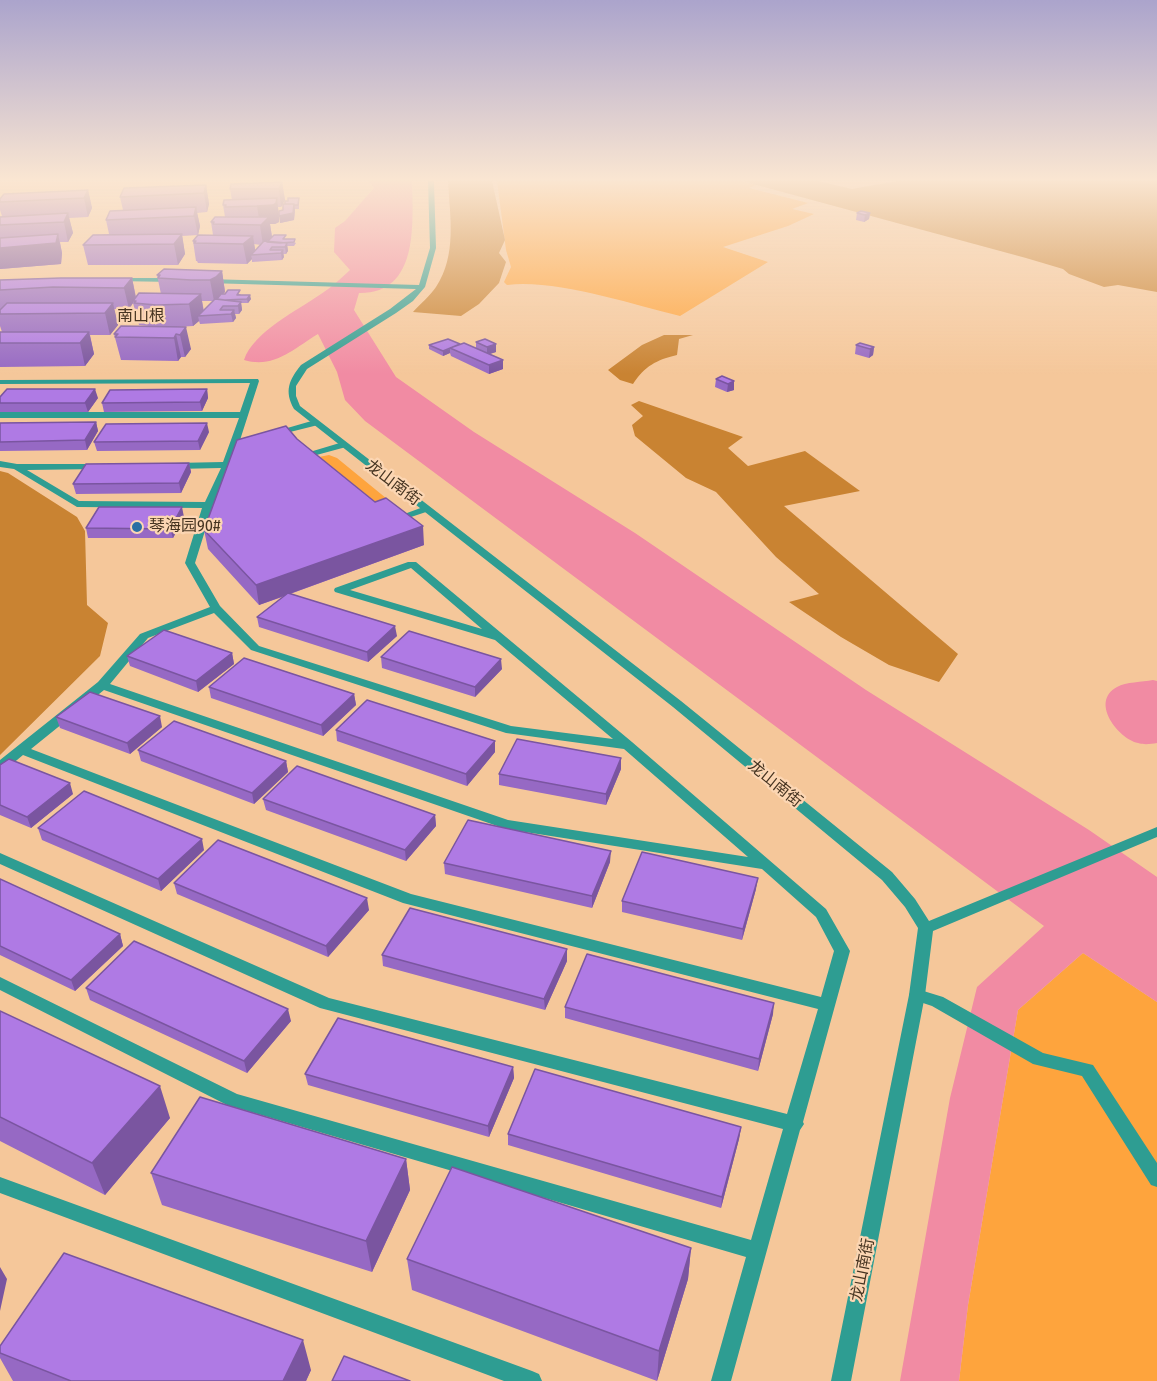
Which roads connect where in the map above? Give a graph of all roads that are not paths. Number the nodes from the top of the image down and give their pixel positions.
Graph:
1 (433, 245) edge
2 (109, 279) edge
3 (186, 281) edge
4 (198, 281) edge
5 (422, 287) junction
6 (0, 382) edge
7 (0, 415) edge
8 (244, 415) junction
9 (315, 423) junction
10 (263, 436) edge
11 (343, 445) junction
12 (0, 464) edge
13 (227, 465) junction
14 (111, 466) edge
15 (169, 466) edge
16 (17, 467) junction
17 (295, 469) edge
18 (208, 505) junction
19 (426, 509) junction
20 (384, 523) edge
21 (216, 608) junction
22 (498, 637) junction
23 (102, 685) junction
24 (629, 746) junction
25 (22, 750) junction
26 (0, 767) edge
27 (1157, 832) edge
28 (0, 858) edge
29 (767, 865) junction
30 (926, 928) junction
31 (0, 983) edge
32 (917, 995) junction
33 (828, 1005) junction
34 (795, 1124) junction
35 (1157, 1179) edge
36 (0, 1185) edge
37 (757, 1251) junction
38 (532, 1381) edge
39 (721, 1381) edge
40 (841, 1381) edge

1 - 5 street
2 - 3 street
4 - 5 street
5 - 9 street, 龙山南街
6 - 8 street
7 - 8 street
8 - 13 street
9 - 10 street
9 - 11 street, 龙山南街
11 - 17 street
11 - 19 street, 龙山南街
12 - 16 street
13 - 15 street
13 - 18 street
14 - 16 street
16 - 18 street
18 - 21 street
19 - 20 street
19 - 30 street, 龙山南街
21 - 23 street
21 - 24 street
22 - 22 street
22 - 24 street
23 - 25 street
23 - 29 street
24 - 29 street
25 - 26 street
25 - 33 street
27 - 30 street
28 - 34 street
29 - 33 street
30 - 32 street, 龙山南街
31 - 37 street
32 - 35 street
32 - 40 street, 龙山南街
33 - 34 street
34 - 37 street
36 - 38 street
37 - 39 street

